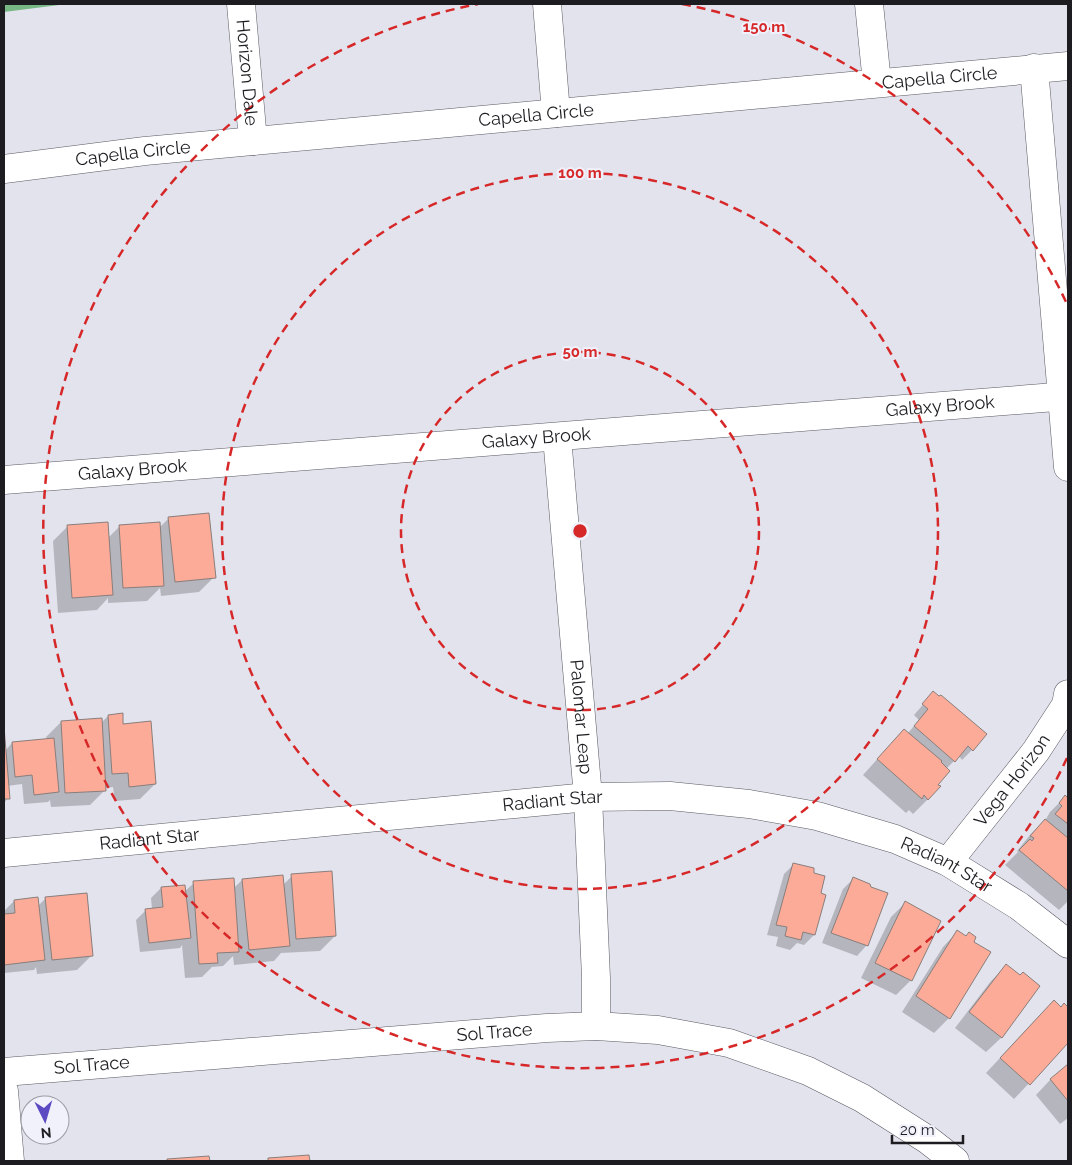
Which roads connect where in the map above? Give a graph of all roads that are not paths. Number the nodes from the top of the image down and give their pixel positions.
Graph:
1 (241, 4) edge
2 (546, 4) edge
3 (868, 4) edge
4 (1068, 66) edge
5 (1034, 68) junction
6 (877, 83) junction
7 (556, 112) junction
8 (253, 141) junction
9 (4, 169) edge
10 (1065, 396) edge
11 (557, 437) junction
12 (1068, 467) edge
13 (4, 480) edge
14 (1068, 694) edge
15 (588, 797) junction
16 (4, 853) edge
17 (948, 862) junction
18 (1068, 944) edge
19 (596, 1026) junction
20 (4, 1072) edge
21 (4, 1091) edge
22 (10, 1161) edge
23 (955, 1161) edge

1 - 8 street, Horizon Dale
2 - 7 street
3 - 6 street
4 - 5 street, Capella Circle
5 - 6 street, Capella Circle
5 - 10 street
6 - 7 street, Capella Circle
7 - 8 street, Capella Circle
8 - 9 street, Capella Circle
10 - 11 street, Galaxy Brook
10 - 12 street
11 - 13 street, Galaxy Brook
11 - 15 street, Palomar Leap
14 - 17 street, Vega Horizon
15 - 16 street, Radiant Star
15 - 17 street, Radiant Star
15 - 19 street, Palomar Leap
17 - 18 street, Radiant Star
19 - 20 street, Sol Trace
19 - 23 street, Sol Trace
21 - 22 street

